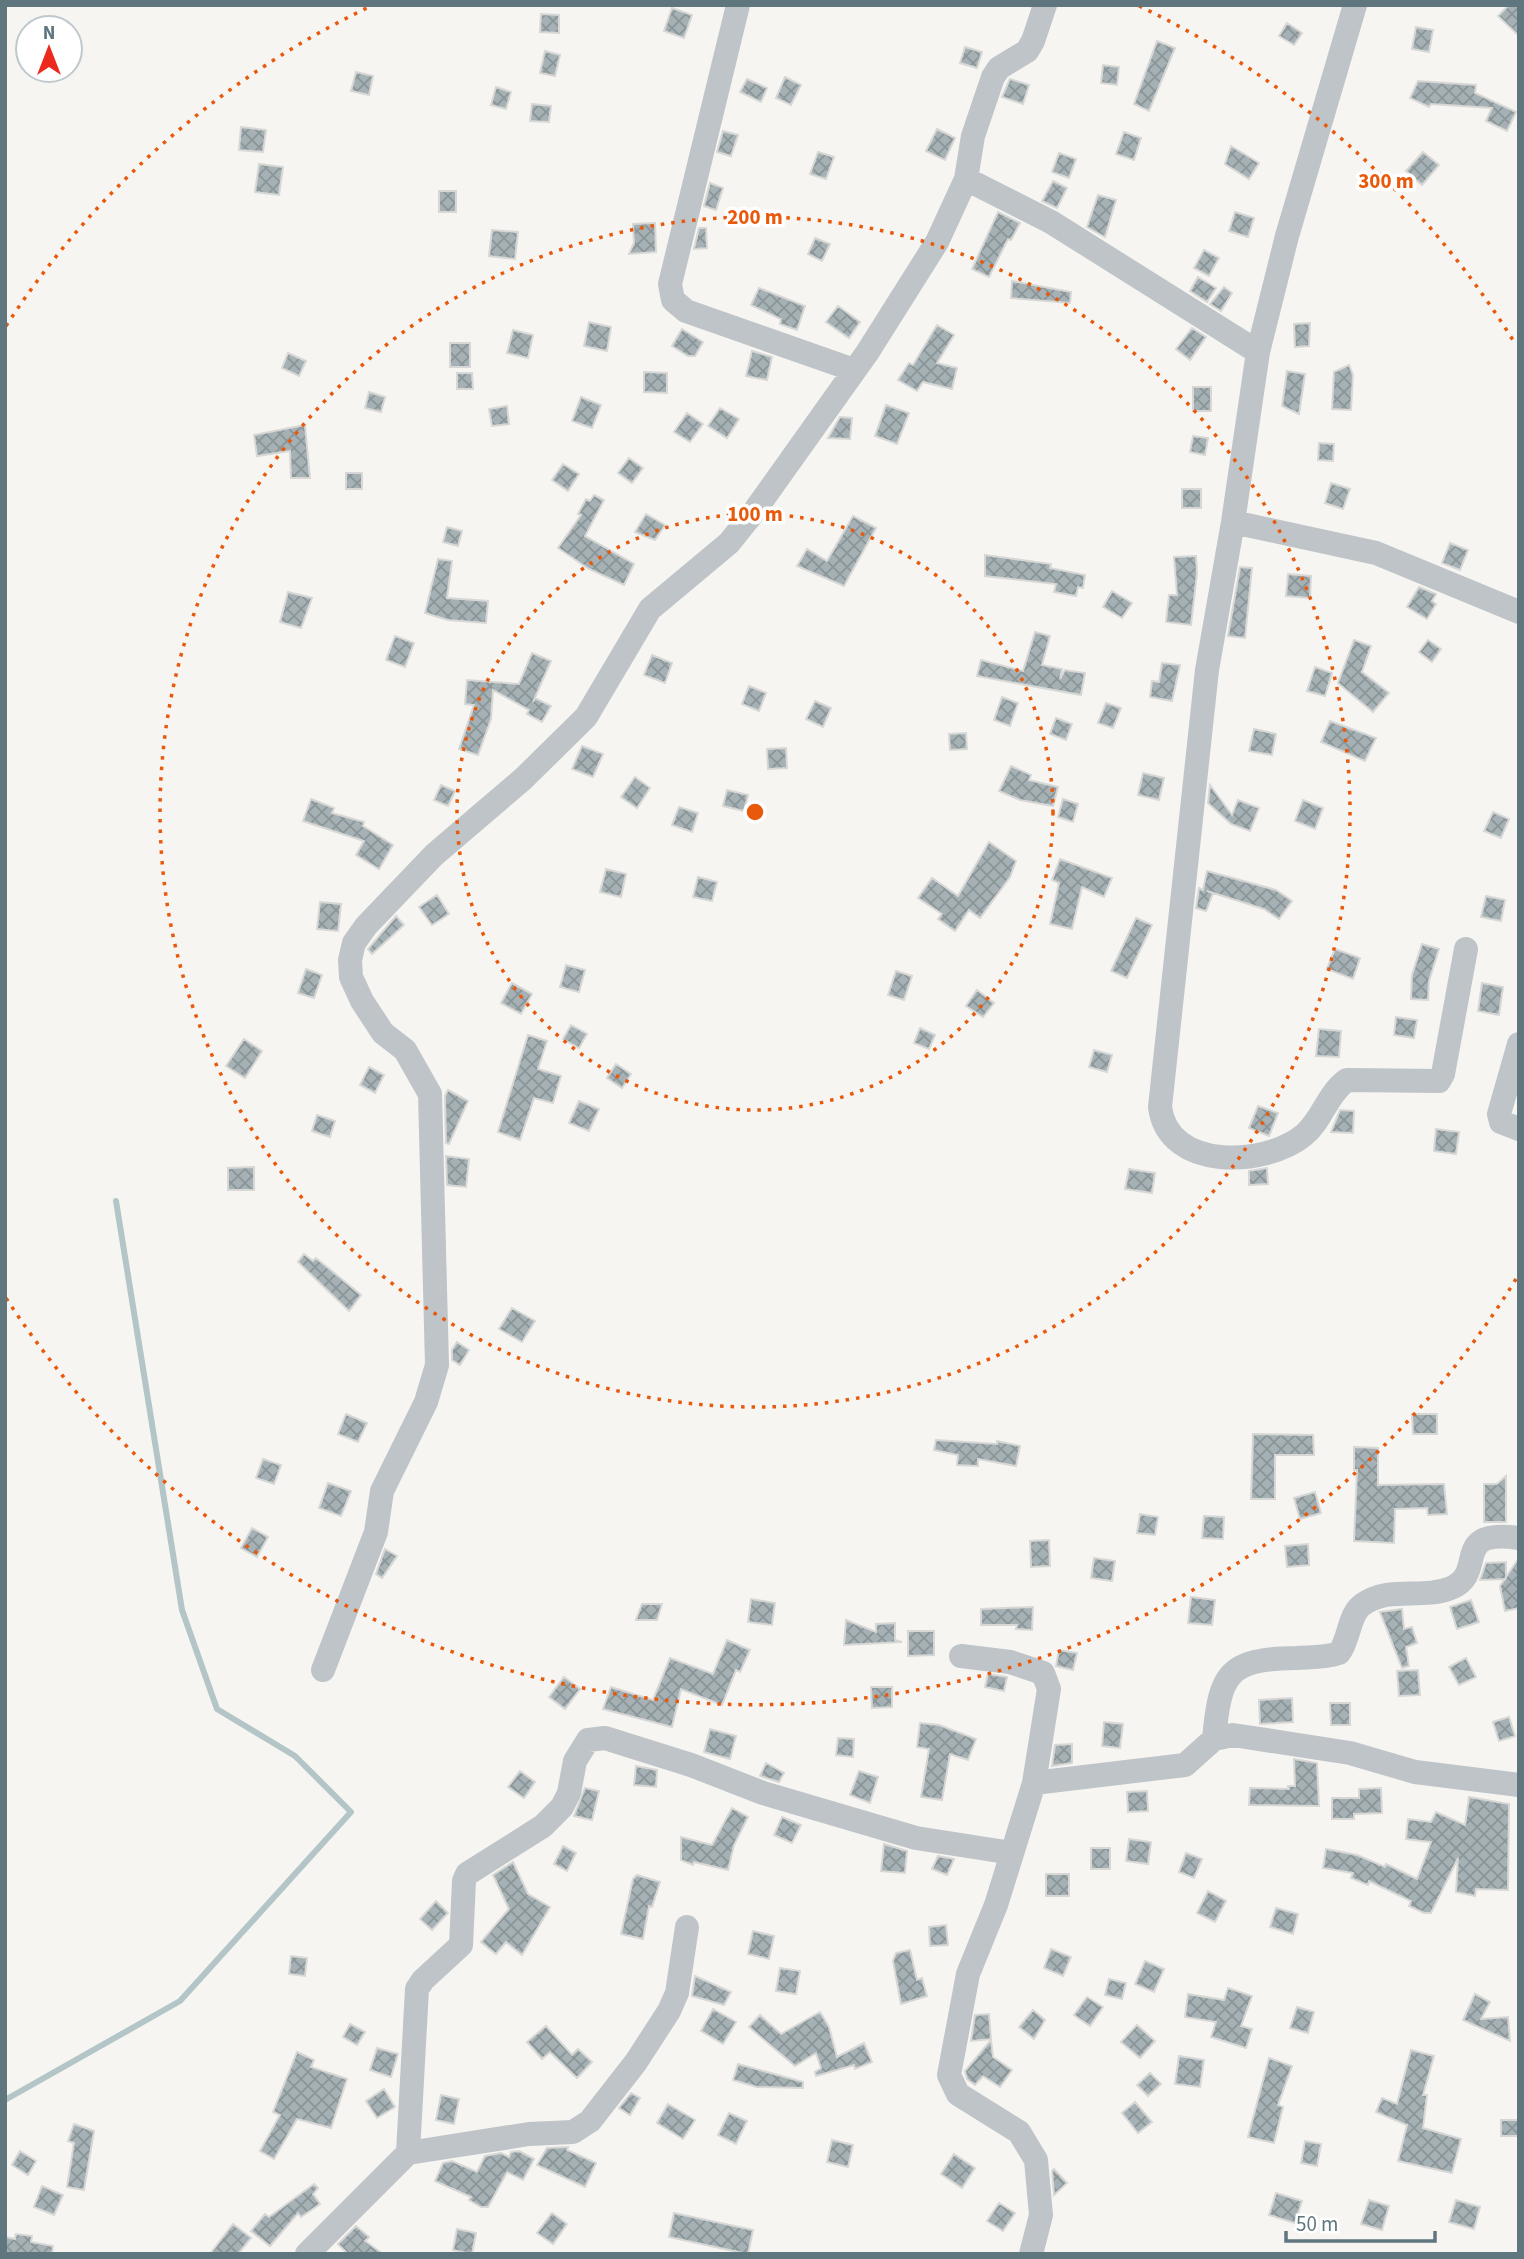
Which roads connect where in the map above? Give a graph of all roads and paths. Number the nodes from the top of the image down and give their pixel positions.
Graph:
1 (738, 5) edge
2 (1045, 5) edge
3 (1355, 5) edge
4 (965, 179) junction
5 (1258, 352) junction
6 (854, 370) junction
7 (1233, 522) junction
8 (1519, 612) edge
9 (1466, 949) dead end
10 (1519, 1044) edge
11 (1519, 1129) edge
12 (1519, 1538) edge
13 (961, 1656) dead end
14 (323, 1670) dead end
15 (1213, 1739) junction
16 (1034, 1783) junction
17 (1519, 1785) edge
18 (1012, 1853) junction
19 (687, 1927) dead end
20 (408, 2153) junction
21 (307, 2254) edge
22 (1031, 2254) edge

1 - 6 street
2 - 4 street
3 - 5 street
4 - 5 street
4 - 6 street
5 - 7 street
6 - 14 street
7 - 8 street
7 - 9 street
10 - 11 street
12 - 15 street
13 - 16 street
15 - 16 street
15 - 17 street
16 - 18 street
18 - 20 street
18 - 22 street
19 - 20 street
20 - 21 street

